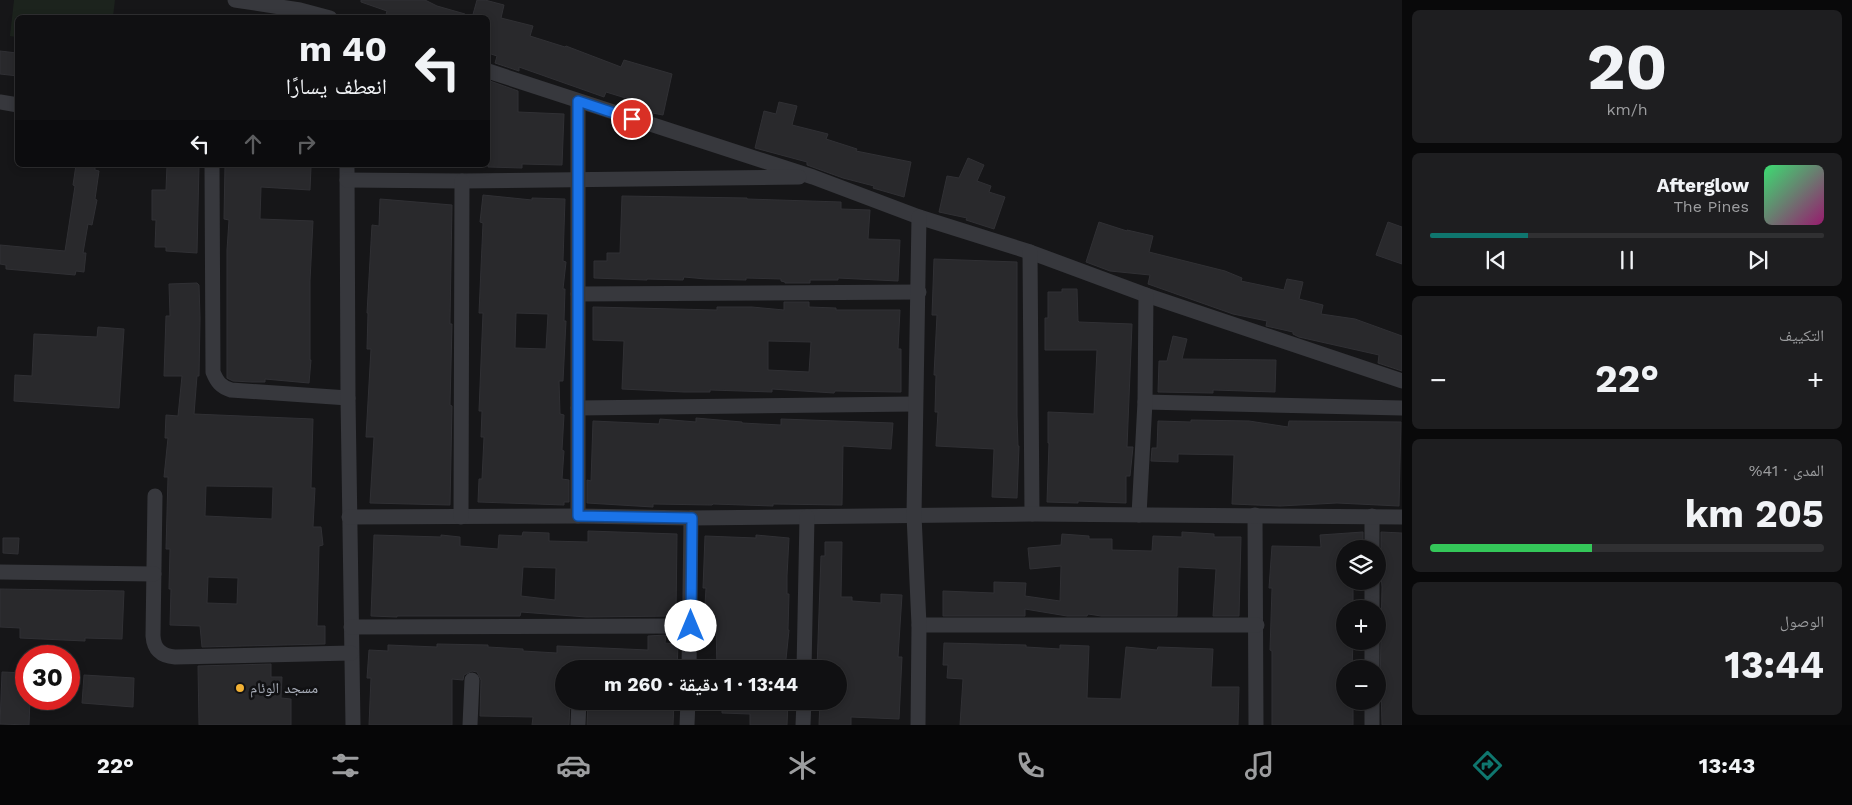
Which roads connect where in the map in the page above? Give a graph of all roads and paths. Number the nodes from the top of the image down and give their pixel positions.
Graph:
1 (235, 0) edge
2 (319, 15) edge
3 (490, 72) edge
4 (578, 101) junction
5 (0, 102) edge
6 (15, 104) edge
7 (212, 167) edge
8 (347, 173) edge
9 (813, 177) junction
10 (578, 179) junction
11 (462, 181) junction
12 (919, 217) junction
13 (1030, 252) junction
14 (919, 292) junction
15 (578, 294) junction
16 (1146, 295) junction
17 (1402, 381) edge
18 (348, 398) junction
19 (1144, 402) junction
20 (915, 404) junction
21 (578, 408) junction
22 (1402, 408) edge
23 (155, 496) dead end
24 (1032, 514) junction
25 (914, 515) junction
26 (1139, 515) junction
27 (1255, 515) junction
28 (578, 516) junction
29 (1372, 516) junction
30 (1402, 516) edge
31 (349, 517) junction
32 (461, 517) junction
33 (692, 518) junction
34 (806, 518) junction
35 (1372, 540) edge
36 (0, 572) edge
37 (154, 574) junction
38 (919, 625) junction
39 (1256, 625) junction
40 (691, 626) junction
41 (351, 627) junction
42 (351, 653) junction
43 (689, 660) edge
44 (804, 660) edge
45 (472, 680) dead end
46 (579, 710) edge
47 (688, 710) edge
48 (804, 710) edge
49 (1372, 710) edge
50 (353, 725) edge
51 (470, 725) edge
52 (578, 725) edge
53 (687, 725) edge
54 (803, 725) edge
55 (918, 725) edge
56 (1256, 725) edge
57 (1372, 725) edge

1 - 2 street
3 - 4 street
4 - 9 street
4 - 10 street
5 - 6 street
7 - 18 street
8 - 11 street
8 - 18 street
9 - 10 street
9 - 12 street
10 - 11 street
10 - 15 street
11 - 32 street
12 - 13 street
12 - 14 street
13 - 16 street
13 - 24 street
14 - 15 street
14 - 20 street
15 - 21 street
16 - 17 street
16 - 19 street
18 - 31 street
19 - 22 street
19 - 26 street
20 - 21 street
20 - 25 street
21 - 28 street
23 - 37 street
24 - 25 street
24 - 26 street
25 - 34 street
25 - 38 street
26 - 27 street
27 - 29 street
27 - 39 street
28 - 32 street
28 - 33 street
29 - 30 street
29 - 35 street
31 - 32 street
31 - 41 street
33 - 34 street
33 - 40 street
34 - 44 street
36 - 37 street
37 - 42 street
38 - 39 street
38 - 55 street
39 - 56 street
40 - 41 street
40 - 43 street
41 - 42 street
42 - 50 street
45 - 51 street
46 - 52 street
47 - 53 street
48 - 54 street
49 - 57 street

